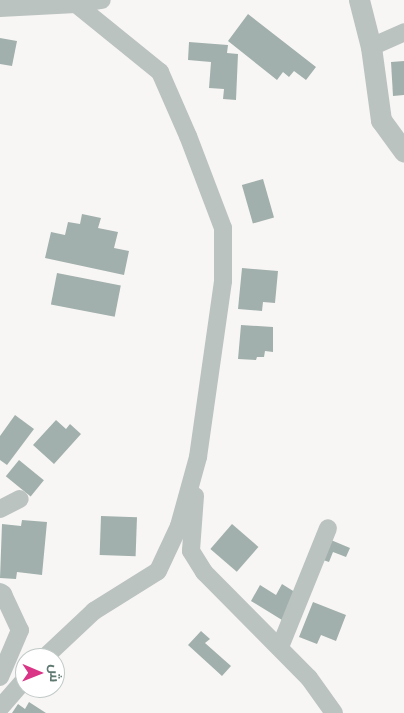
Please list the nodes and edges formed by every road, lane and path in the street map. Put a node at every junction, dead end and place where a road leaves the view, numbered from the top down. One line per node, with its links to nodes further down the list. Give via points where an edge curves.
1 (102, 0): 4 (street)
2 (360, 0): 7 (street)
3 (22, 3): 4 (street); 5 (street)
4 (76, 4): 9 (street, via 160,72 223,228 224,281)
5 (0, 8)
6 (404, 32): 7 (street)
7 (371, 47): 8 (street, via 381,120)
8 (404, 152)
9 (198, 457): 14 (street, via 191,551 204,572); 15 (street, via 179,526 158,571 94,611)
10 (20, 499): 11 (street)
11 (0, 509)
12 (328, 528): 14 (street)
13 (0, 592): 16 (street, via 20,630)
14 (280, 647): 19 (street, via 309,678)
15 (55, 648)
16 (0, 677)
17 (15, 691): 18 (street)
18 (0, 708)
19 (334, 713)

